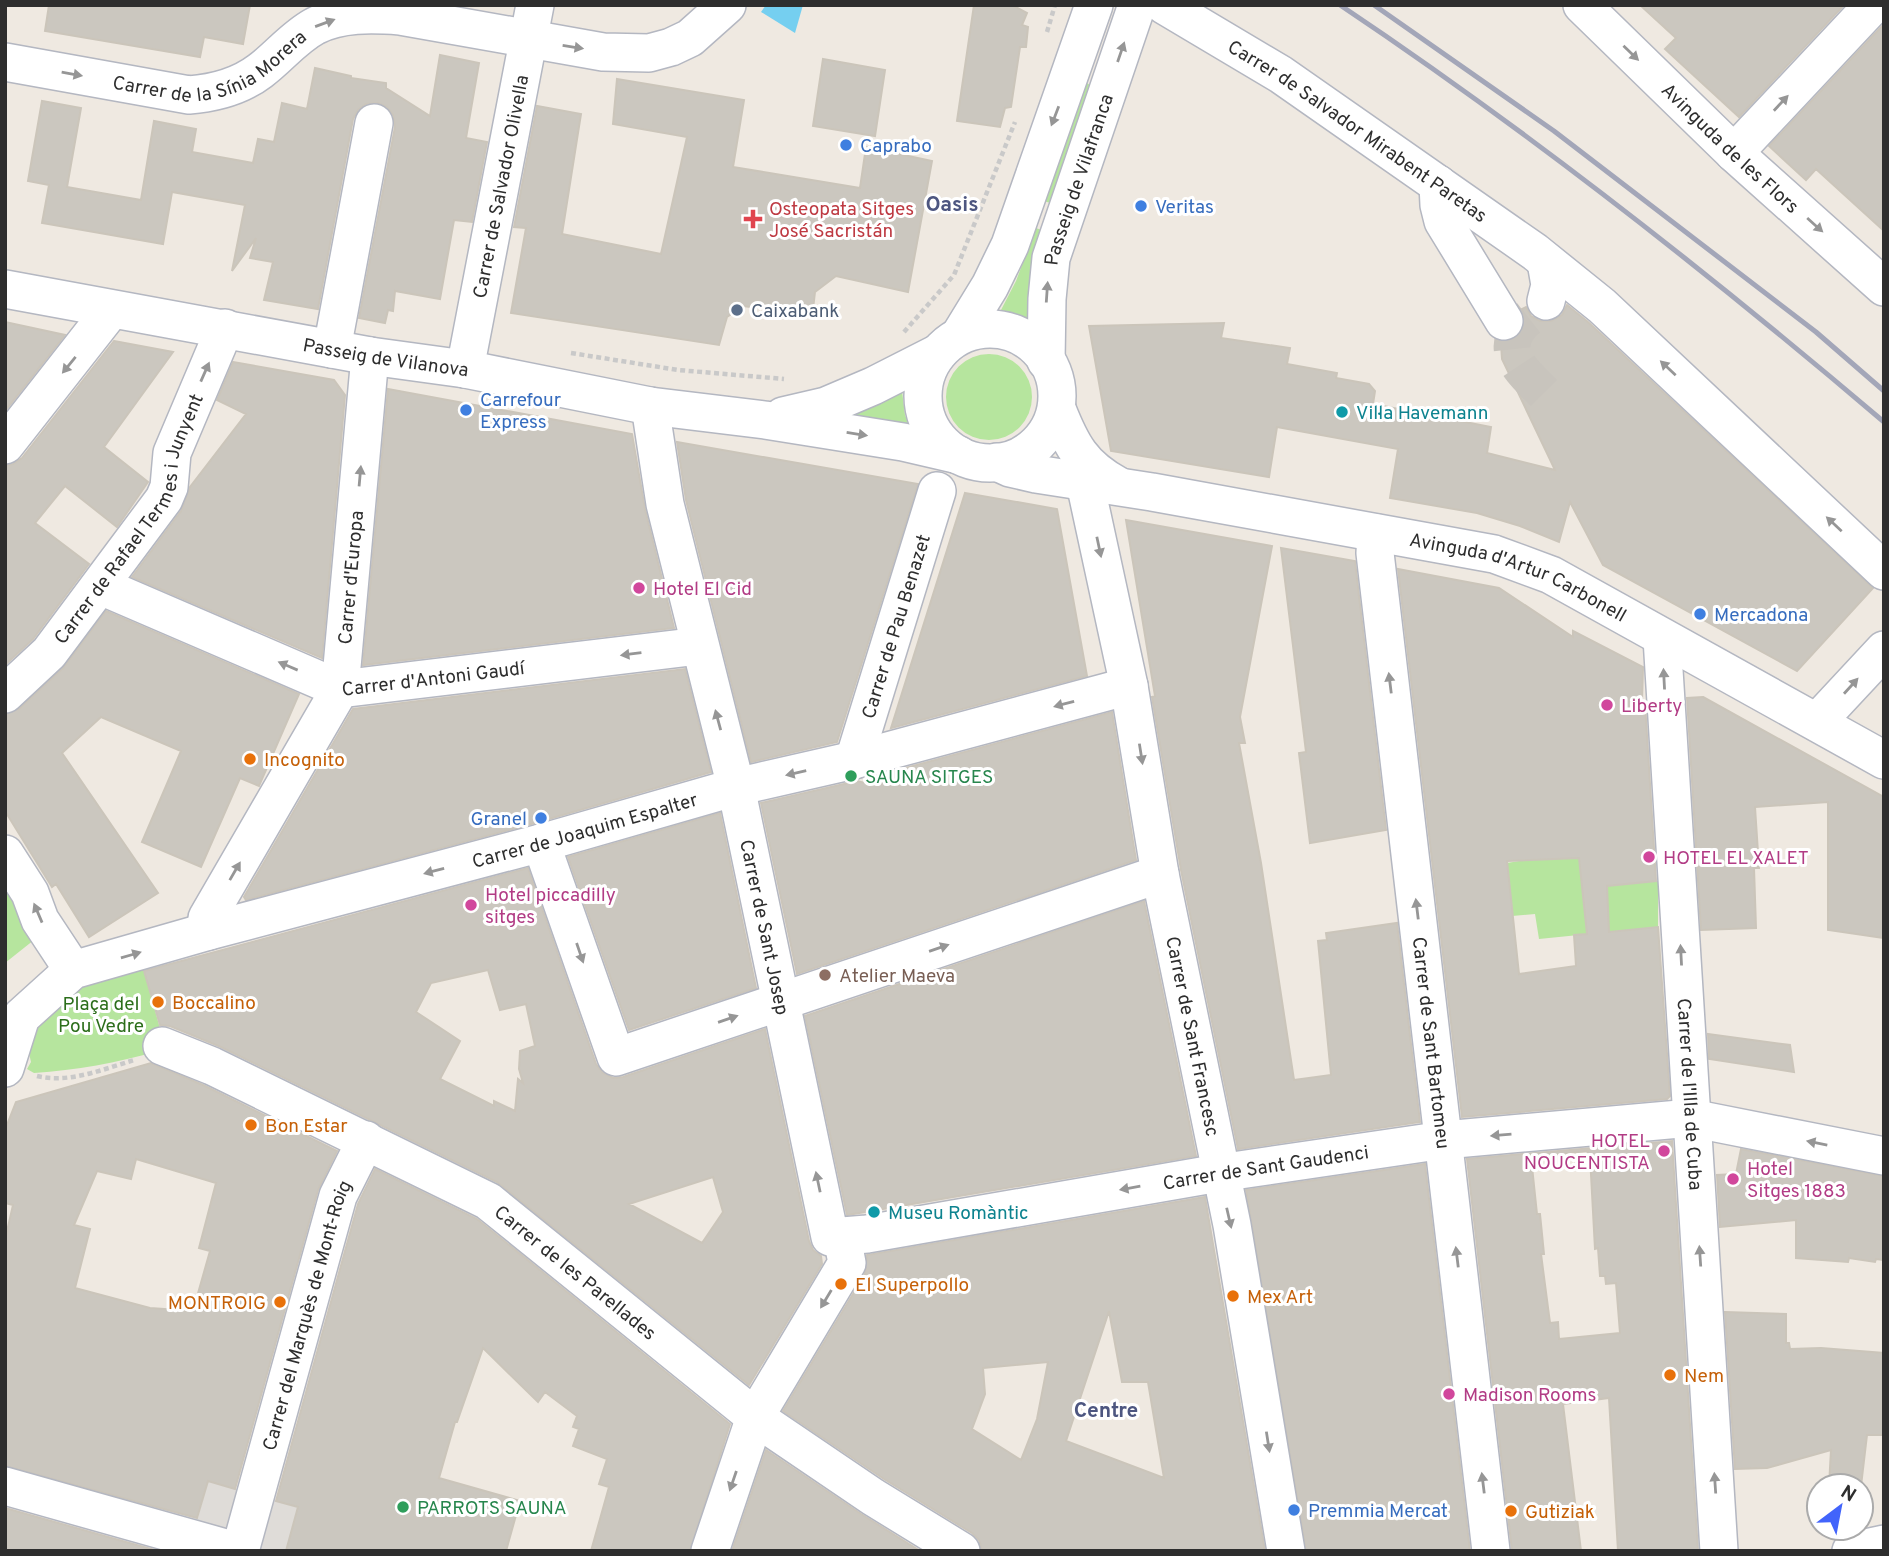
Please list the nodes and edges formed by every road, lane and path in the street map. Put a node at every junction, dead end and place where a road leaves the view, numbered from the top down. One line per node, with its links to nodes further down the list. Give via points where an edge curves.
1 (727, 5): 7 (street, Carrer de la Sínia Morera, one-way to 1, via 603,52 649,53 691,38)
2 (1094, 5): 21 (street, one-way to 21, via 1010,245 990,286)
3 (1137, 5): 25 (street, Passeig de Vilafranca, one-way to 3, via 1046,299 1052,258)
4 (1164, 5): 12 (street, Carrer de Salvador Mirabent Paretas, via 1280,74)
5 (1582, 5): 11 (street, Avinguda de les Flors, one-way to 11)
6 (1873, 5): 11 (street, one-way to 6)
7 (532, 23): 8 (street, Carrer de la Sínia Morera, one-way to 7, via 189,95 235,86 260,71 290,42 342,17 369,14); 26 (street, Carrer de Salvador Olivella)
8 (5, 62)
9 (1016, 119): 20 (path, via 954,275)
10 (374, 123): 22 (street)
11 (1734, 153): 14 (street, Avinguda de les Flors, one-way to 14)
12 (1438, 184): 13 (street, Carrer de Salvador Mirabent Paretas); 18 (street, via 1443,221)
13 (1546, 262): 16 (street, via 1550,285); 38 (street, Carrer de Salvador Mirabent Paretas, one-way to 13, via 1602,306)
14 (1884, 287)
15 (5, 289): 17 (street, Passeig de Vilanova)
16 (1546, 301)
17 (111, 310): 19 (street, Passeig de Vilanova); 31 (street, one-way to 31)
18 (1504, 321)
19 (225, 328): 22 (street, Passeig de Vilanova); 39 (street, Carrer de Rafael Termes i Junyent, one-way to 19, via 164,499 172,453)
20 (901, 335)
21 (949, 344): 25 (street, via 984,329 1003,330 1021,337); 30 (street, Passeig de Vilanova, via 826,406); 32 (street, via 926,373 923,404 934,433)
22 (332, 349): 24 (street, Passeig de Vilanova)
23 (559, 352): 27 (path, via 678,370)
24 (370, 356): 26 (street, Passeig de Vilanova); 44 (street, Carrer d'Europa, one-way to 24)
25 (1046, 361): 29 (street, via 1057,389)
26 (465, 369): 28 (street, Passeig de Vilanova)
27 (789, 378)
28 (650, 406): 30 (street, Passeig de Vilanova); 41 (street, Carrer de Sant Josep, via 664,504)
29 (1057, 409): 33 (street, via 1041,442 1030,452); 35 (street, Avinguda d'Artur Carbonell, via 1084,462)
30 (765, 420): 32 (street, Passeig de Vilanova, one-way to 32)
31 (5, 445)
32 (959, 455): 33 (street, via 978,463)
33 (997, 462): 34 (street, Avinguda d'Artur Carbonell, via 1020,471)
34 (1082, 481): 35 (street, Avinguda d'Artur Carbonell); 43 (street, one-way to 43)
35 (1120, 486): 37 (street, Avinguda d'Artur Carbonell)
36 (937, 491): 47 (street, Carrer de Pau Benazet)
37 (1376, 533): 40 (street, Avinguda d'Artur Carbonell, via 1520,562); 61 (street, Carrer de Sant Bartomeu, one-way to 37)
38 (1884, 571)
39 (102, 584): 44 (street, Carrer d'Antoni Gaudí, one-way to 39); 45 (street, Carrer de Rafael Termes i Junyent, via 49,653)
40 (1662, 638): 46 (street, Avinguda d'Artur Carbonell); 59 (street, Carrer de l'Illa de Cuba, one-way to 40)
41 (699, 646): 44 (street, Carrer d'Antoni Gaudí, one-way to 44); 49 (street, Carrer de Sant Josep, one-way to 41)
42 (1884, 650): 46 (street, one-way to 42)
43 (1129, 686): 47 (street, Carrer de Joaquim Espalter, one-way to 47); 52 (street, Carrer de Sant Francesc, one-way to 52)
44 (340, 689): 53 (street, Carrer d'Europa, one-way to 44, via 207,918)
45 (5, 694)
46 (1817, 722): 48 (street, Avinguda d'Artur Carbonell)
47 (854, 760): 49 (street, Carrer de Joaquim Espalter, one-way to 49)
48 (1884, 760)
49 (736, 787): 50 (street, Carrer de Joaquim Espalter); 55 (street, Carrer de Sant Josep)
50 (541, 843): 53 (street, Carrer de Joaquim Espalter, one-way to 53); 55 (street, one-way to 55, via 616,1057)
51 (5, 854): 54 (street, one-way to 51, via 30,893)
52 (1160, 874): 55 (street, one-way to 52); 63 (street, Carrer de Sant Francesc)
53 (209, 931): 54 (street, Carrer de Joaquim Espalter, one-way to 53)
54 (61, 981): 56 (street)
55 (781, 1001): 64 (street, Carrer de Sant Josep, one-way to 55, via 830,1237)
56 (13, 1013): 58 (street)
57 (164, 1047): 58 (path, via 72,1077 37,1076); 60 (street, Carrer de les Parellades)
58 (8, 1063)
59 (1691, 1118): 61 (street, Carrer de Sant Gaudenci, one-way to 61); 62 (street, Carrer de Sant Gaudenci, one-way to 59); 73 (street, Carrer de l'Illa de Cuba, one-way to 59)
60 (366, 1140): 65 (street, Carrer de les Parellades, via 488,1201); 68 (street, Carrer del Marquès de Mont-Roig, via 338,1196)
61 (1444, 1140): 63 (street, Carrer de Sant Gaudenci); 72 (street, Carrer de Sant Bartomeu, one-way to 61)
62 (1884, 1156)
63 (1219, 1173): 64 (street, Carrer de Sant Gaudenci, one-way to 64); 71 (street, Carrer de Sant Francesc, one-way to 71, via 1232,1225)
64 (842, 1237): 65 (street, one-way to 65, via 847,1263)
65 (755, 1417): 69 (street, one-way to 69); 70 (street, Carrer de les Parellades)
66 (5, 1486): 68 (street)
67 (1884, 1544): 74 (street)
68 (238, 1551)
69 (710, 1551)
70 (961, 1551)
71 (1286, 1551)
72 (1491, 1551)
73 (1719, 1551)
74 (1852, 1551)

